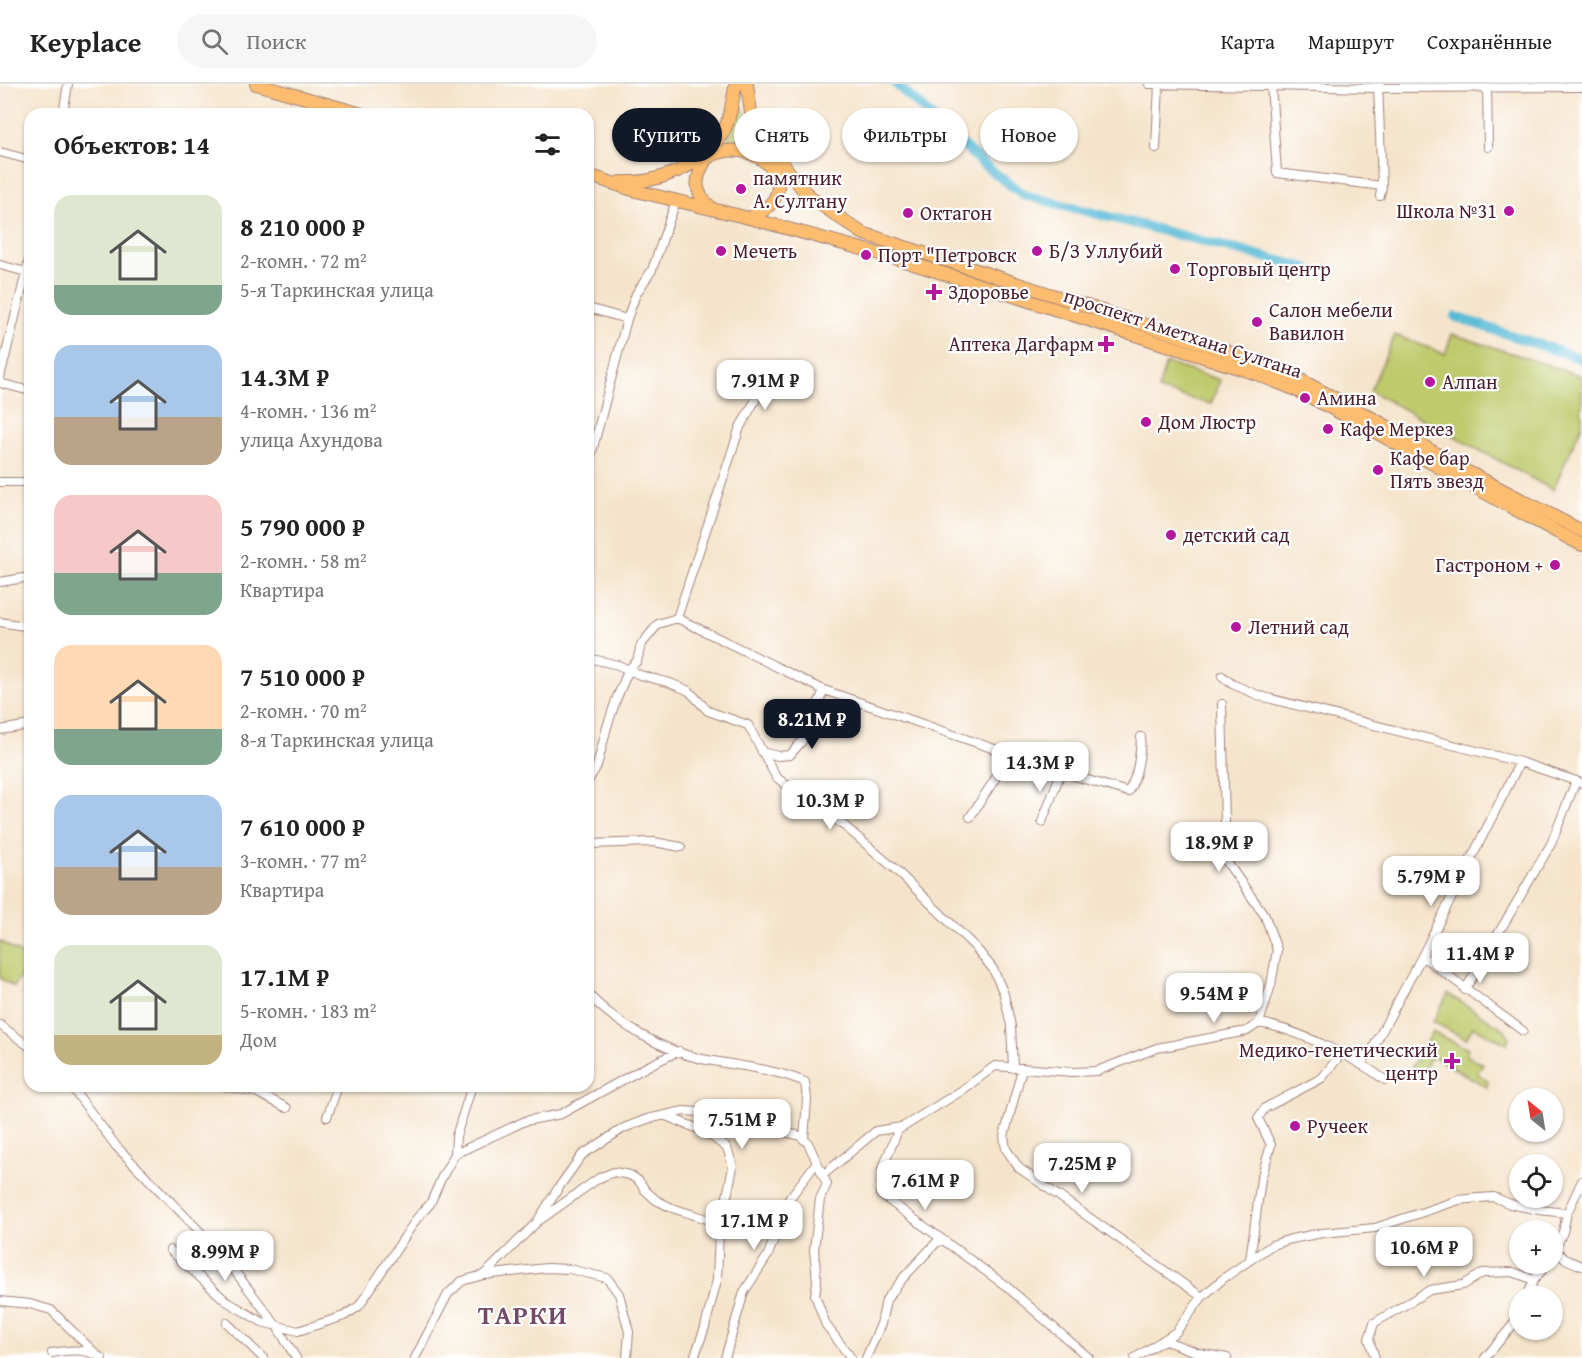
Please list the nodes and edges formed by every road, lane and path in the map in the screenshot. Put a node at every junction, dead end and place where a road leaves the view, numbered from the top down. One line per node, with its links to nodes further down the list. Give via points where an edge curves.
1 (68, 84): 11 (street)
2 (254, 84): 12 (main road); 13 (main road)
3 (736, 84): 15 (main road)
4 (1149, 84): 5 (street)
5 (1159, 84): 6 (street); 17 (street)
6 (1271, 85): 7 (street); 7 (street, via 1277,173 1381,191)
7 (1378, 86): 8 (street)
8 (1487, 86): 10 (street); 16 (street)
9 (747, 87): 14 (main road)
10 (1582, 87)
11 (64, 108)
12 (336, 108)
13 (340, 108)
14 (750, 108)
15 (722, 133)
16 (1488, 147)
17 (1156, 148)
18 (0, 152): 19 (street)
19 (24, 158)
20 (693, 162): 25 (main road)
21 (703, 162): 27 (main road, via 699,172 699,195)
22 (773, 162): 28 (main road, via 777,191 769,207)
23 (774, 162): 41 (main road, via 817,202 862,233 1280,370)
24 (594, 176): 25 (main road)
25 (634, 187): 26 (main road)
26 (676, 201): 27 (main road); 33 (street, via 651,270)
27 (715, 211): 28 (main road)
28 (749, 218): 42 (main road, проспект Аметхана Султана, via 895,258 1257,374 1366,426)
29 (0, 266): 30 (street)
30 (24, 272)
31 (24, 288): 34 (street)
32 (594, 310): 33 (street)
33 (627, 319): 38 (street)
34 (0, 377)
35 (759, 382): 47 (street, via 755,401 740,427)
36 (0, 383): 37 (street)
37 (24, 389)
38 (594, 444)
39 (0, 482): 40 (street)
40 (24, 482)
41 (1582, 531)
42 (1582, 545)
43 (0, 576): 44 (street)
44 (18, 578): 45 (street); 46 (street)
45 (24, 578)
46 (0, 582)
47 (678, 618): 51 (street, via 658,624); 53 (street)
48 (0, 622): 49 (street)
49 (24, 626)
50 (594, 660): 51 (street)
51 (629, 669): 58 (street, via 689,691 708,711 748,725); 61 (street)
52 (1222, 676): 60 (street, via 1260,696)
53 (824, 690): 58 (street, via 802,741 790,755); 59 (street)
54 (1222, 704): 71 (street, via 1226,861 1264,916 1277,950)
55 (24, 726): 56 (street)
56 (0, 730)
57 (1141, 737): 62 (street, via 1140,756 1128,792)
58 (762, 752): 78 (street, via 776,777 841,823 895,869 993,969 1004,994)
59 (1004, 753): 62 (street); 64 (street, via 995,778)
60 (1520, 762): 63 (street); 68 (street)
61 (594, 771)
62 (1061, 772): 65 (street)
63 (1579, 782): 69 (street, via 1551,844)
64 (970, 817)
65 (1042, 822)
66 (594, 844): 67 (street, via 654,842)
67 (681, 847)
68 (1422, 956): 69 (street); 77 (street, via 1372,1050)
69 (1466, 990): 73 (street)
70 (594, 1000): 75 (street, via 630,1027)
71 (1259, 1023): 76 (street, via 1278,1026); 78 (street, via 1247,1030 1157,1048 1097,1071)
72 (0, 1025): 74 (street)
73 (1523, 1031)
74 (24, 1043)
75 (679, 1051): 88 (street, via 787,1074 805,1082); 89 (street, via 561,1114 525,1121)
76 (1341, 1054): 77 (street); 100 (street, via 1322,1078 1265,1108 1258,1118 1271,1145 1261,1179)
77 (1360, 1065): 79 (street)
78 (1017, 1068): 87 (street, via 995,1066); 106 (street, via 1004,1136 1006,1149 1019,1168)
79 (1385, 1080)
80 (76, 1092): 109 (street, via 116,1146 220,1252)
81 (256, 1092): 84 (street)
82 (336, 1092): 86 (street)
83 (470, 1092): 89 (street, via 456,1136)
84 (287, 1108)
85 (666, 1116): 88 (street, via 684,1111 714,1113); 94 (street, via 706,1132 727,1148 734,1167 724,1211); 95 (street, via 624,1128 582,1155)
86 (327, 1117)
87 (902, 1127): 91 (street, via 876,1131); 97 (street, via 882,1170 880,1194)
88 (804, 1139): 90 (street)
89 (455, 1154): 109 (street, via 430,1204 359,1306 344,1316 298,1331)
90 (817, 1161): 91 (street); 121 (street, via 789,1198 768,1255 744,1292)
91 (823, 1175): 122 (street, via 827,1184 820,1199 814,1250 815,1295 826,1325)
92 (1582, 1181): 93 (street)
93 (1567, 1213): 96 (street); 100 (street, via 1510,1204 1494,1197 1458,1200 1375,1228 1291,1239 1272,1245)
94 (713, 1221): 95 (street, via 664,1204 630,1174 614,1172 599,1178); 120 (street, via 719,1230 717,1280)
95 (537, 1222): 103 (street)
96 (1563, 1232)
97 (943, 1240): 123 (street, via 936,1243 886,1300 881,1324); 124 (street, via 1006,1286)
98 (170, 1250): 109 (street, via 226,1301 262,1322)
99 (1563, 1258): 101 (street)
100 (1250, 1260): 106 (street)
101 (1582, 1266)
102 (1539, 1274): 104 (street)
103 (483, 1275): 118 (street, via 462,1281 448,1294); 119 (street, via 547,1268 607,1278 620,1294 630,1332)
104 (1534, 1280): 105 (street); 127 (street, via 1513,1272 1483,1273 1463,1285 1430,1290 1374,1323 1369,1339)
105 (1531, 1286)
106 (1202, 1297): 112 (street, via 1176,1332)
107 (0, 1301): 114 (street, via 51,1310)
108 (226, 1323): 115 (street)
109 (276, 1325): 111 (street)
110 (1509, 1330): 128 (street)
111 (286, 1340): 116 (street); 117 (street)
112 (1163, 1340): 125 (street); 126 (street, via 1198,1353)
113 (52, 1353): 114 (street, via 74,1349)
114 (99, 1356)
115 (263, 1358)
116 (290, 1358)
117 (296, 1358)
118 (414, 1358)
119 (627, 1358)
120 (694, 1358)
121 (725, 1358)
122 (851, 1358)
123 (866, 1358)
124 (1089, 1358)
125 (1136, 1358)
126 (1227, 1358)
127 (1375, 1358)
128 (1485, 1358)

